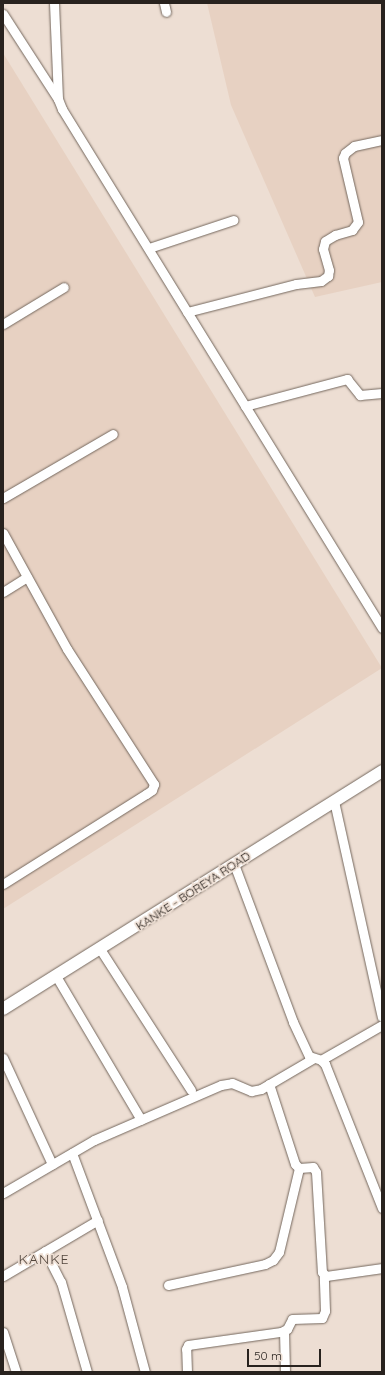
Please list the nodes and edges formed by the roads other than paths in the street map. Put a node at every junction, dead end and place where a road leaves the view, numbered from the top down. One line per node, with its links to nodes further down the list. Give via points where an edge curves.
1 (54, 3): 5 (street)
2 (164, 3): 3 (street)
3 (166, 12)
4 (3, 14): 5 (street)
5 (58, 99): 8 (street)
6 (382, 140): 10 (street, via 354,146 343,158 358,222 352,230 335,235 325,242 323,249 329,270 328,276 321,281 296,284)
7 (233, 220): 8 (street)
8 (149, 248): 10 (street)
9 (64, 287): 11 (street)
10 (187, 312): 13 (street)
11 (3, 324)
12 (382, 393): 13 (street, via 360,395 347,379)
13 (244, 406): 19 (street)
14 (112, 434): 15 (street)
15 (3, 498)
16 (3, 533): 17 (street)
17 (27, 577): 18 (street); 23 (street, via 67,649 132,748 154,787)
18 (3, 592)
19 (382, 628)
20 (382, 770): 21 (street, KANKE - BOREYA ROAD)
21 (334, 801): 22 (street, KANKE - BOREYA ROAD); 26 (street)
22 (234, 864): 24 (street, KANKE - BOREYA ROAD); 31 (street, via 279,987 308,1054)
23 (3, 884)
24 (100, 949): 25 (street, KANKE - BOREYA ROAD); 33 (street)
25 (56, 976): 27 (street, KANKE - BOREYA ROAD); 34 (street)
26 (378, 979): 28 (street)
27 (3, 1009)
28 (382, 1017)
29 (382, 1025): 31 (street)
30 (3, 1058): 36 (street)
31 (317, 1059): 32 (street); 39 (street)
32 (269, 1084): 34 (street, via 252,1091 227,1083); 37 (street, via 294,1160)
33 (191, 1090)
34 (141, 1120): 35 (street)
35 (72, 1153): 36 (street); 40 (street)
36 (52, 1164): 38 (street)
37 (299, 1168): 43 (street, via 310,1166 316,1172); 45 (street, via 279,1252 273,1260)
38 (3, 1193)
39 (382, 1208)
40 (98, 1220): 41 (street); 50 (street, via 122,1287)
41 (45, 1251): 44 (street); 49 (street, via 60,1282)
42 (382, 1268): 43 (street)
43 (324, 1275): 46 (street, via 324,1316 319,1319 292,1319)
44 (3, 1276)
45 (168, 1285)
46 (284, 1331): 51 (street, via 188,1345); 52 (street)
47 (3, 1332): 48 (street)
48 (16, 1372)
49 (87, 1372)
50 (145, 1372)
51 (187, 1372)
52 (284, 1372)

